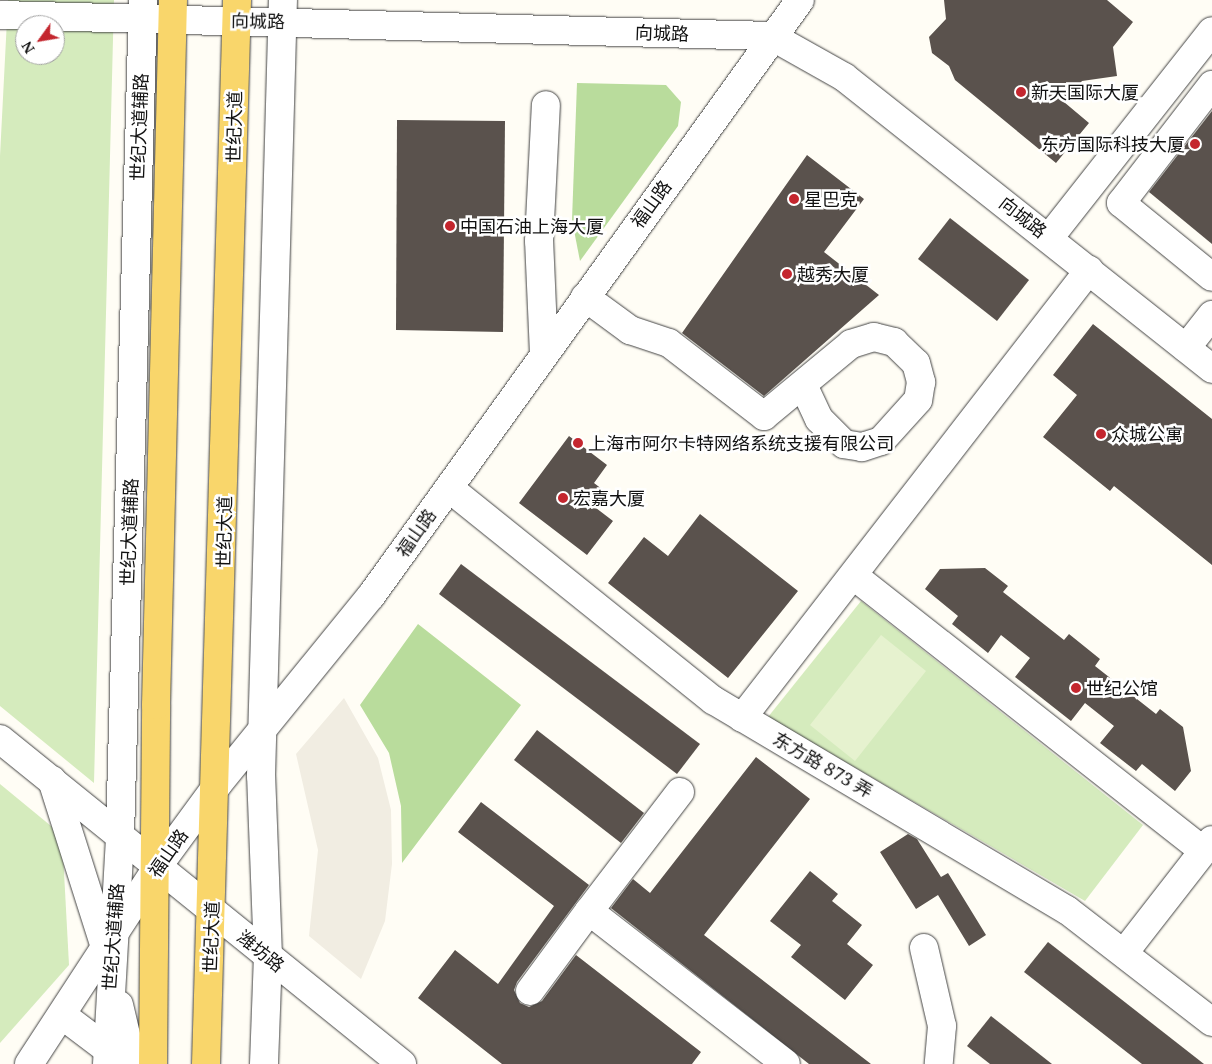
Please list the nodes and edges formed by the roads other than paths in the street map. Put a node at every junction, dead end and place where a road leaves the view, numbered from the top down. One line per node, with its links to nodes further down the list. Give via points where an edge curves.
1 (781, 0): 9 (street)
2 (800, 0): 9 (street, 福山路)
3 (142, 10): 4 (street, 向城路); 7 (street, 向城路); 29 (street, 世纪大道辅路)
4 (173, 10): 5 (street, 向城路); 31 (main road, via 156,696)
5 (237, 10): 6 (street, 向城路); 27 (main road, 世纪大道)
6 (283, 11): 9 (street, 向城路); 24 (street)
7 (0, 15)
8 (1212, 31): 12 (street)
9 (771, 36): 12 (street, 向城路, via 844,77); 15 (street, 福山路)
10 (1212, 85): 14 (street, via 1121,203)
11 (546, 105): 18 (street, via 539,242)
12 (1049, 238): 13 (street, 向城路)
13 (1089, 270): 17 (street, 向城路); 22 (street)
14 (1212, 277)
15 (585, 296): 18 (street, 福山路); 20 (street, via 630,330 669,343 764,416)
16 (1212, 315): 17 (street)
17 (1186, 348): 19 (street, 向城路)
18 (544, 354): 21 (street, 福山路)
19 (1212, 370)
20 (803, 384)
21 (449, 488): 23 (street, 东方路 873 弄, via 680,676); 24 (street, 福山路, via 371,596)
22 (854, 576): 23 (street); 30 (street)
23 (742, 718): 36 (street, 东方路 873 弄, via 1036,890)
24 (262, 730): 27 (street, 福山路); 37 (street)
25 (0, 739): 26 (street, 潍坊路)
26 (52, 780): 29 (street, 潍坊路); 35 (street)
27 (218, 784): 31 (street, 福山路); 32 (main road, 世纪大道)
28 (680, 792): 33 (street)
29 (120, 836): 31 (street, 潍坊路); 35 (street, 世纪大道辅路)
30 (1208, 846): 36 (street)
31 (158, 866): 32 (street, 潍坊路); 35 (street, 福山路); 44 (main road)
32 (212, 911): 37 (street, 潍坊路); 45 (main road, 世纪大道)
33 (589, 912): 38 (street); 48 (street)
34 (924, 948): 49 (street, via 942,1026)
35 (110, 951): 39 (street, 福山路); 41 (street, 世纪大道辅路); 43 (street)
36 (1124, 953): 40 (street, 东方路 873 弄)
37 (268, 956): 46 (street); 47 (street, 潍坊路)
38 (530, 991)
39 (62, 1015): 41 (street); 42 (street, 福山路)
40 (1212, 1022)
41 (107, 1056)
42 (30, 1064)
43 (133, 1064)
44 (153, 1064)
45 (206, 1064)
46 (264, 1064)
47 (402, 1064)
48 (786, 1064)
49 (939, 1064)

